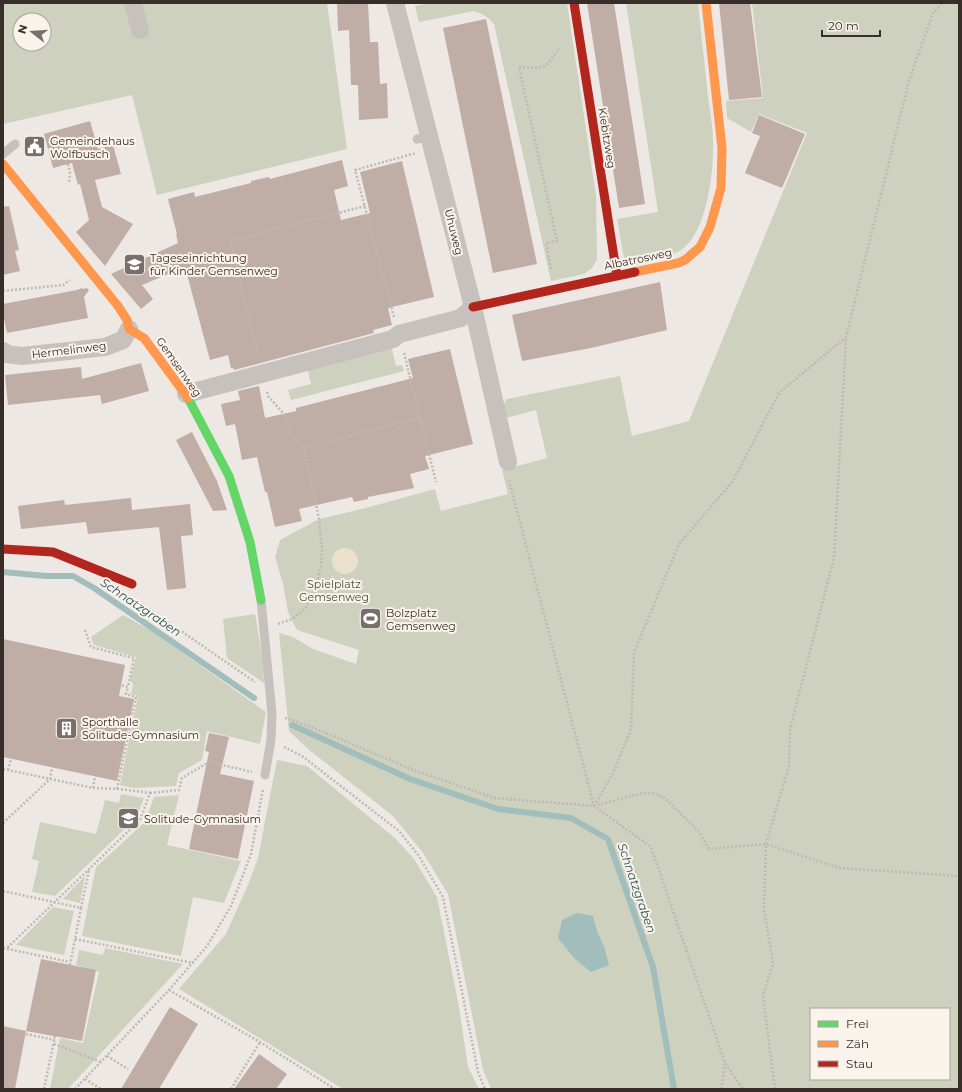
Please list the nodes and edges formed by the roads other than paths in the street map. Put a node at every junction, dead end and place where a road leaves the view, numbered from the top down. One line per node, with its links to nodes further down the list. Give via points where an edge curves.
1 (133, 3): 5 (street)
2 (395, 3): 10 (street, Uhuweg, via 426,142)
3 (574, 3): 9 (street, Kiebitzweg)
4 (706, 3): 9 (street, Albatrosweg, via 722,148 721,188 710,227 700,247 685,260)
5 (140, 30)
6 (15, 144): 7 (lane)
7 (3, 154)
8 (3, 164): 11 (street, via 118,306 127,320)
9 (617, 276): 10 (street, Albatrosweg)
10 (473, 307): 13 (street, via 462,318 399,334 393,339); 14 (street, Uhuweg)
11 (129, 329): 12 (street, Hermelinweg, via 123,340 105,346 22,356); 13 (street, Gemsenweg, via 144,338)
12 (3, 351)
13 (186, 394): 17 (street, Gemsenweg, via 229,476 250,542)
14 (508, 462)
15 (3, 549): 16 (street, via 53,552)
16 (132, 584)
17 (261, 600): 18 (lane, via 272,714)
18 (265, 775)

